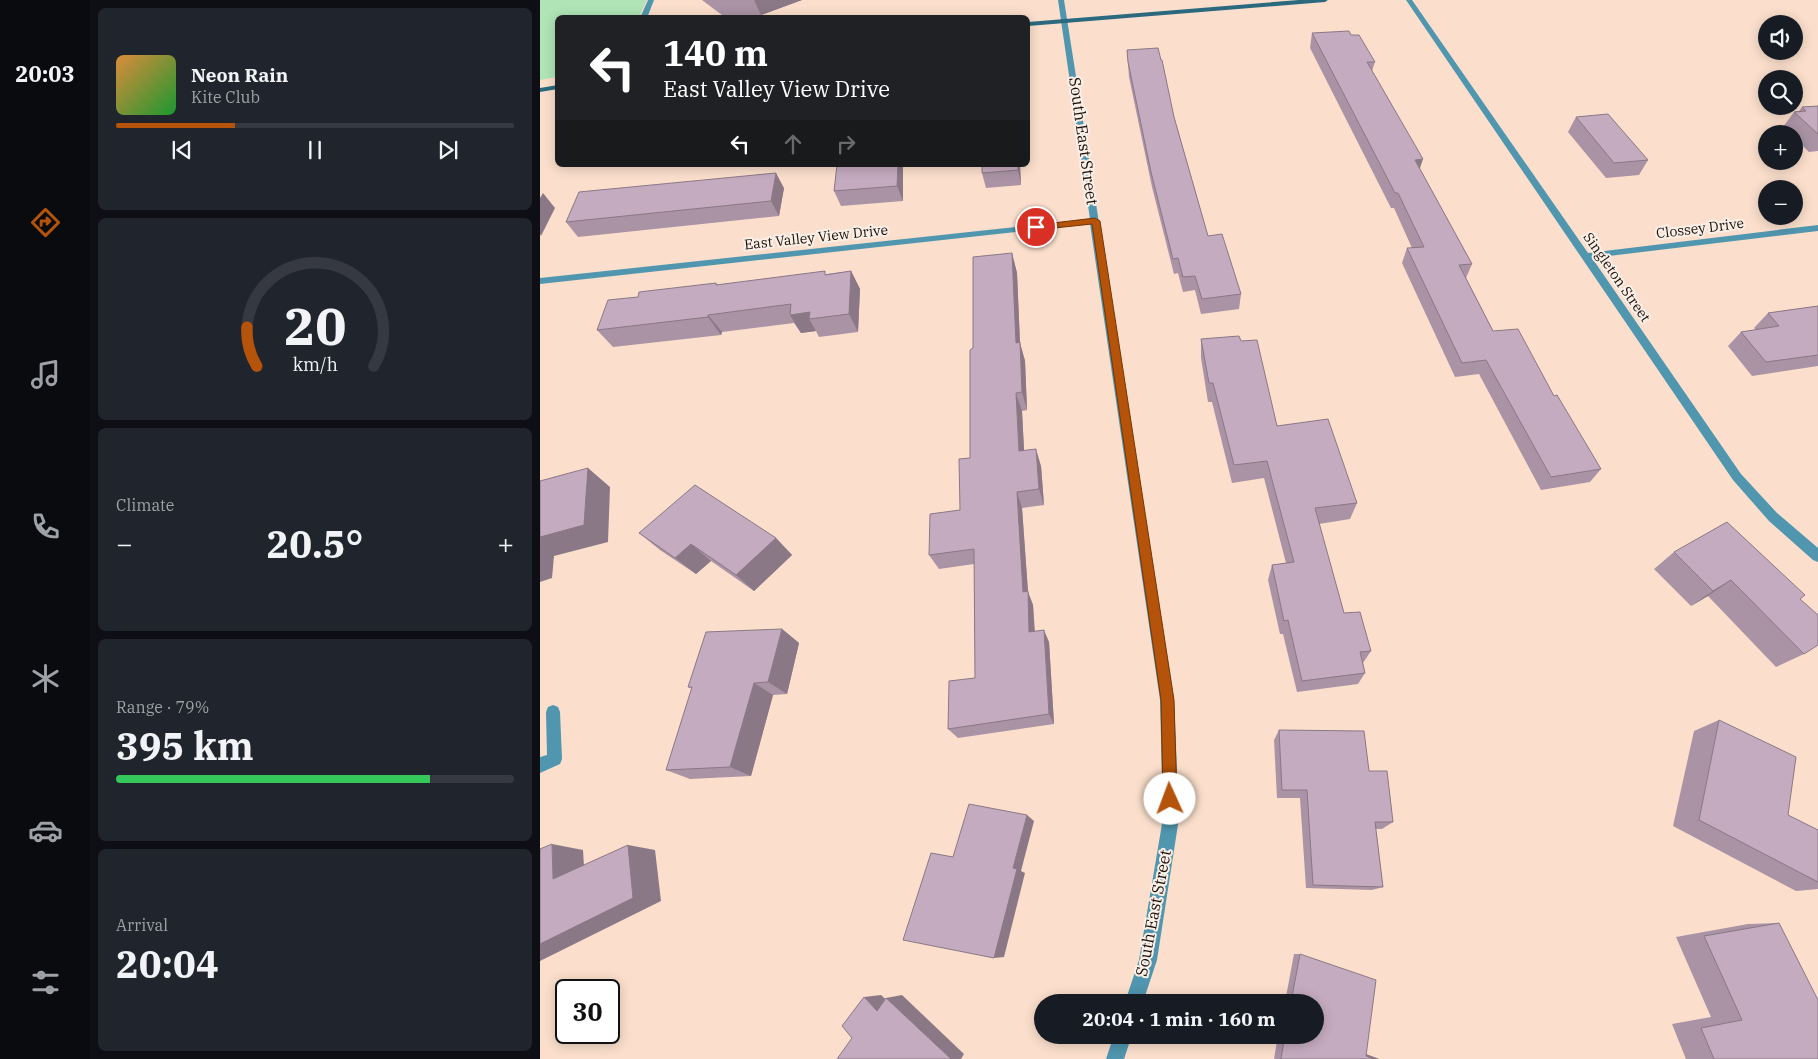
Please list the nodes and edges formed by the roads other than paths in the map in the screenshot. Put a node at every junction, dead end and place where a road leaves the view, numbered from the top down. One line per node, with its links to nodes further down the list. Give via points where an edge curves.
1 (651, 0): 5 (street)
2 (1061, 0): 6 (street, South East Street)
3 (1325, 0): 6 (main road)
4 (1409, 0): 12 (street, Singleton Street)
5 (644, 15)
6 (1066, 21): 7 (main road); 10 (street, South East Street)
7 (1030, 24)
8 (555, 88): 9 (main road)
9 (540, 90)
10 (1095, 221): 13 (street, East Valley View Drive); 17 (street, South East Street, via 1167,700 1171,818 1148,960)
11 (1818, 228): 12 (street, Clossey Drive)
12 (1585, 256): 14 (street, Singleton Street, via 1737,477 1773,517)
13 (540, 281)
14 (1818, 556)
15 (553, 712): 16 (street, via 555,759)
16 (540, 764)
17 (1137, 994)
18 (1120, 1044): 19 (street)
19 (1115, 1059)

